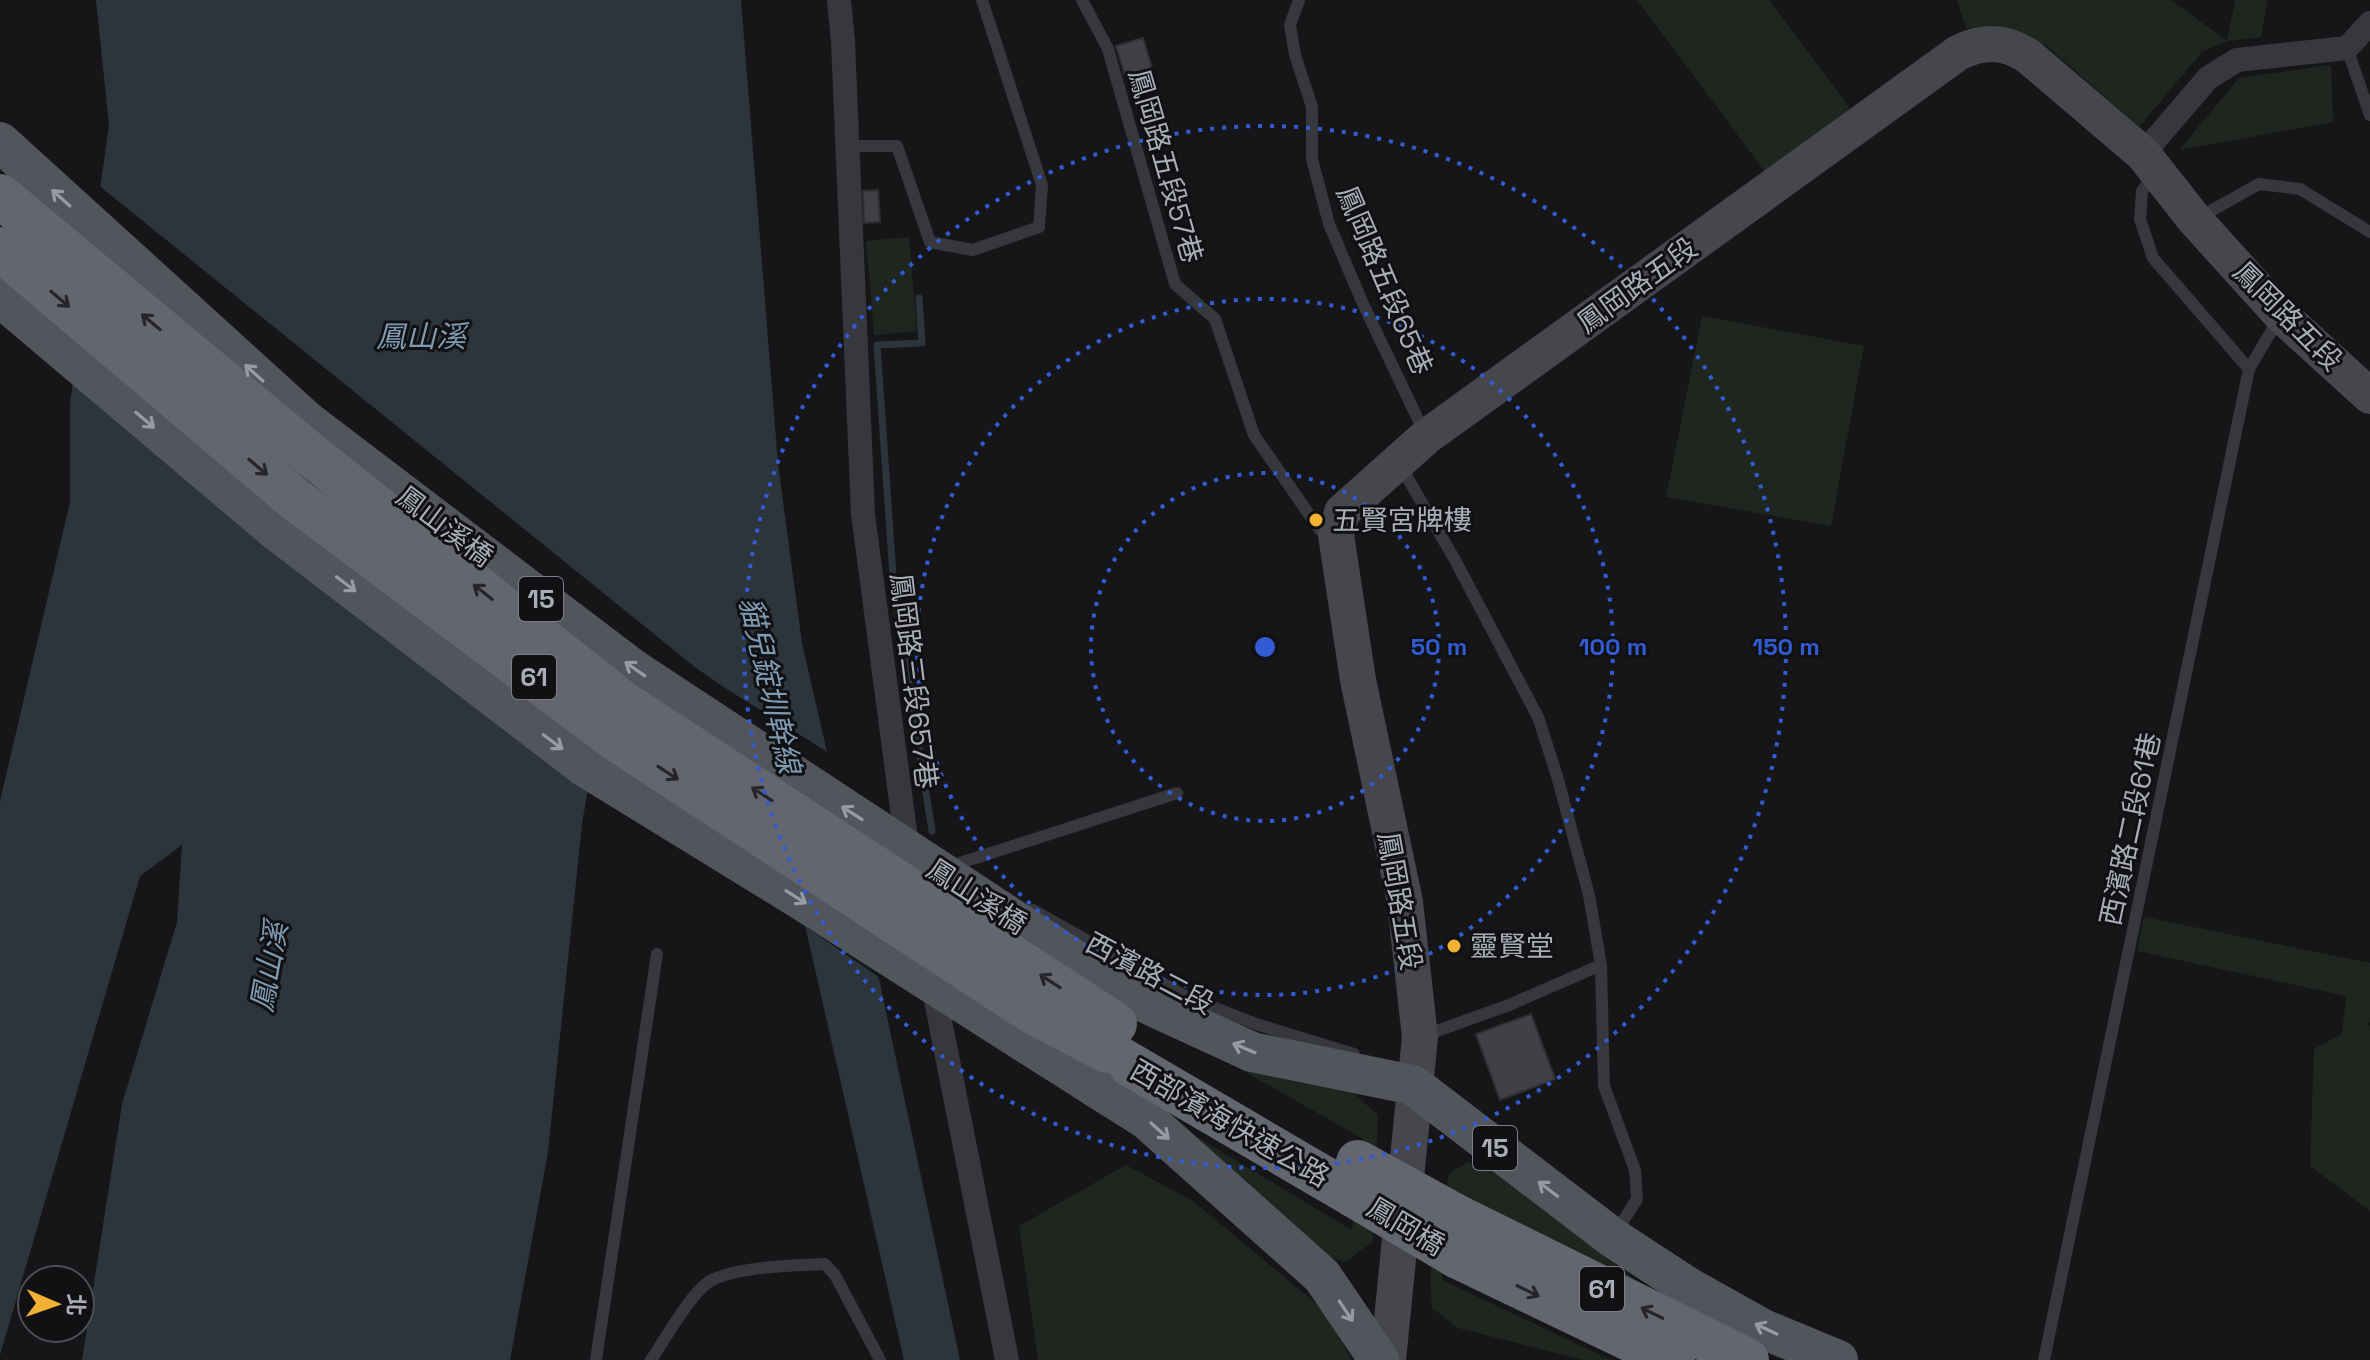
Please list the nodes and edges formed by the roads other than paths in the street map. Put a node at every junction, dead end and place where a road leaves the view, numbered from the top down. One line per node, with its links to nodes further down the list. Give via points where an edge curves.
1 (839, 0): 9 (street, 鳳岡路三段657巷)
2 (982, 0): 9 (lane, via 1042,185 1039,227 973,250 930,242 897,146)
3 (1082, 0): 21 (lane, 鳳岡路五段57巷, via 1108,49 1175,284 1215,319 1254,435 1320,530)
4 (1299, 0): 19 (lane, 鳳岡路五段65巷, via 1290,25 1312,107 1312,159 1329,224)
5 (2370, 23): 6 (street)
6 (2347, 48): 7 (lane); 10 (street, via 2237,60 2208,78)
7 (2370, 115)
8 (0, 142): 28 (main road, 鳳山溪橋 / 15, one-way to 8, bridge, via 308,422)
9 (847, 146): 36 (street, 鳳岡路三段657巷, via 863,514 908,830)
10 (2150, 163): 12 (street, 鳳岡路五段); 17 (lane, via 2140,219 2153,258); 19 (street, 鳳岡路五段, via 2018,49 1995,43 1969,47)
11 (0, 196): 28 (highway, 鳳山溪橋 / 61, one-way to 11, bridge, via 623,703 311,455)
12 (2195, 220): 13 (lane, via 2259,184 2300,189); 16 (street, 鳳岡路五段)
13 (2370, 232)
14 (0, 249): 28 (highway, 61, one-way to 28, bridge, via 295,499 617,740 1031,1011)
15 (0, 297): 28 (main road, 15, one-way to 28, bridge, via 273,528 585,767 798,898)
16 (2281, 315): 17 (lane, 西濱路二段61巷); 18 (street, 鳳岡路五段)
17 (2249, 369): 42 (lane, 西濱路二段61巷)
18 (2370, 396)
19 (1426, 437): 20 (street, 鳳岡路五段)
20 (1397, 460): 21 (street, 鳳岡路五段, via 1342,512); 26 (lane, via 1538,717 1589,895)
21 (1336, 535): 27 (street, 鳳岡路五段, via 1358,680 1405,902)
22 (1177, 793): 23 (lane, via 954,859)
23 (972, 871)
24 (1022, 903): 29 (lane, 西濱路二段, via 1185,996 1359,1056)
25 (657, 954): 33 (lane)
26 (1601, 965): 27 (lane); 32 (lane, via 1604,1086 1635,1170 1637,1199)
27 (1420, 1037): 29 (street, 鳳岡路五段)
28 (1111, 1039): 29 (main road, 西濱路二段 / 15, one-way to 28, via 1252,1052); 30 (highway, 西部濱海快速公路 / 61); 37 (main road, 15, one-way to 37, via 1146,1119 1322,1276)
29 (1413, 1085): 32 (main road, 西濱路二段 / 15, one-way to 29); 38 (street, 鳳岡路五段)
30 (1356, 1178): 31 (highway, 鳳岡橋 / 61, bridge)
31 (1458, 1237): 39 (highway, 61, one-way to 39); 40 (highway, 61, one-way to 31)
32 (1613, 1238): 41 (main road, 西濱路二段 / 15, one-way to 32, via 1763,1329)
33 (596, 1360)
34 (651, 1360): 35 (lane, via 710,1280 750,1270 825,1264)
35 (880, 1360)
36 (1007, 1360)
37 (1379, 1360)
38 (1388, 1360)
39 (1673, 1360)
40 (1747, 1360)
41 (1838, 1360)
42 (2044, 1360)

